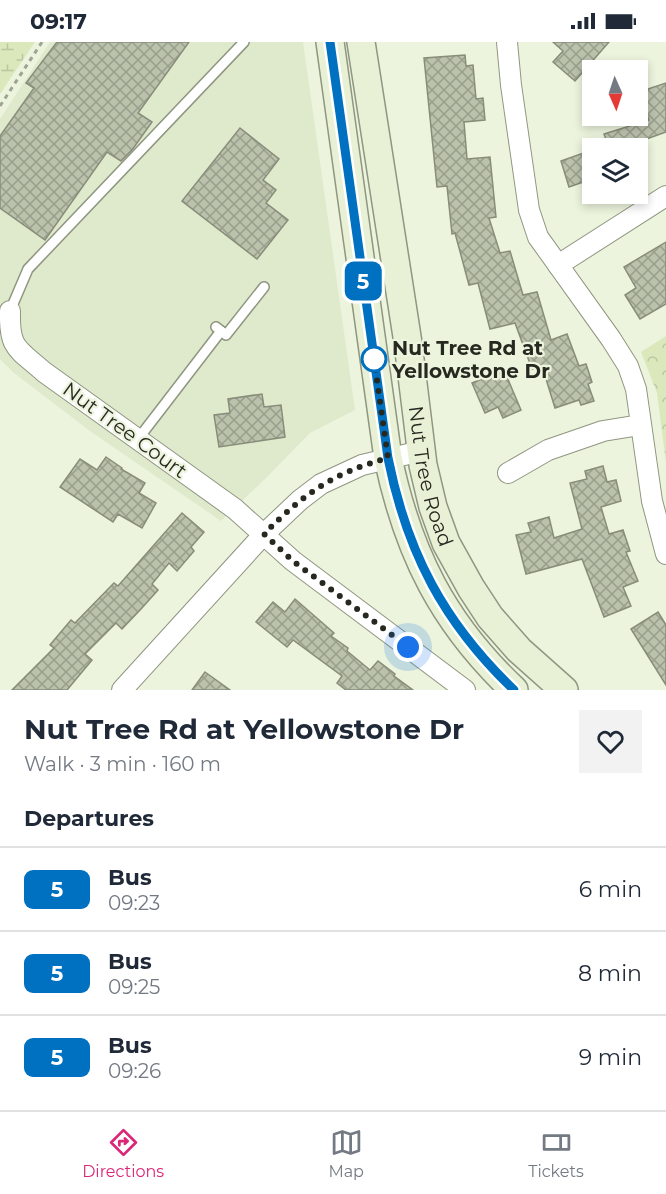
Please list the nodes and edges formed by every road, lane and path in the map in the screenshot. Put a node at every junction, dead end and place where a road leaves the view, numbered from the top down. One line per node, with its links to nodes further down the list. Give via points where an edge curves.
1 (42, 42): 6 (path)
2 (244, 42): 10 (lane, via 28,269)
3 (330, 42): 14 (main road, Nut Tree Road)
4 (361, 42): 13 (main road, Nut Tree Road)
5 (507, 42): 8 (street, via 529,210 538,237)
6 (0, 106)
7 (666, 196): 8 (street)
8 (558, 265): 11 (street, via 628,366 636,389)
9 (264, 287): 12 (lane, via 226,335 218,329)
10 (10, 311): 12 (street, Nut Tree Court, via 9,331 14,346)
11 (640, 425): 15 (street, via 603,431 548,450); 17 (street, via 652,501)
12 (138, 439): 16 (street, Nut Tree Court)
13 (421, 451): 14 (street); 21 (main road, Nut Tree Road, via 446,543 471,588 519,650)
14 (388, 458): 16 (street, via 321,484); 20 (main road, Nut Tree Road, via 405,525 434,589 465,637)
15 (508, 473)
16 (264, 534): 18 (street); 19 (street, via 293,561)
17 (666, 554)
18 (122, 690)
19 (465, 690)
20 (514, 690)
21 (564, 690)

